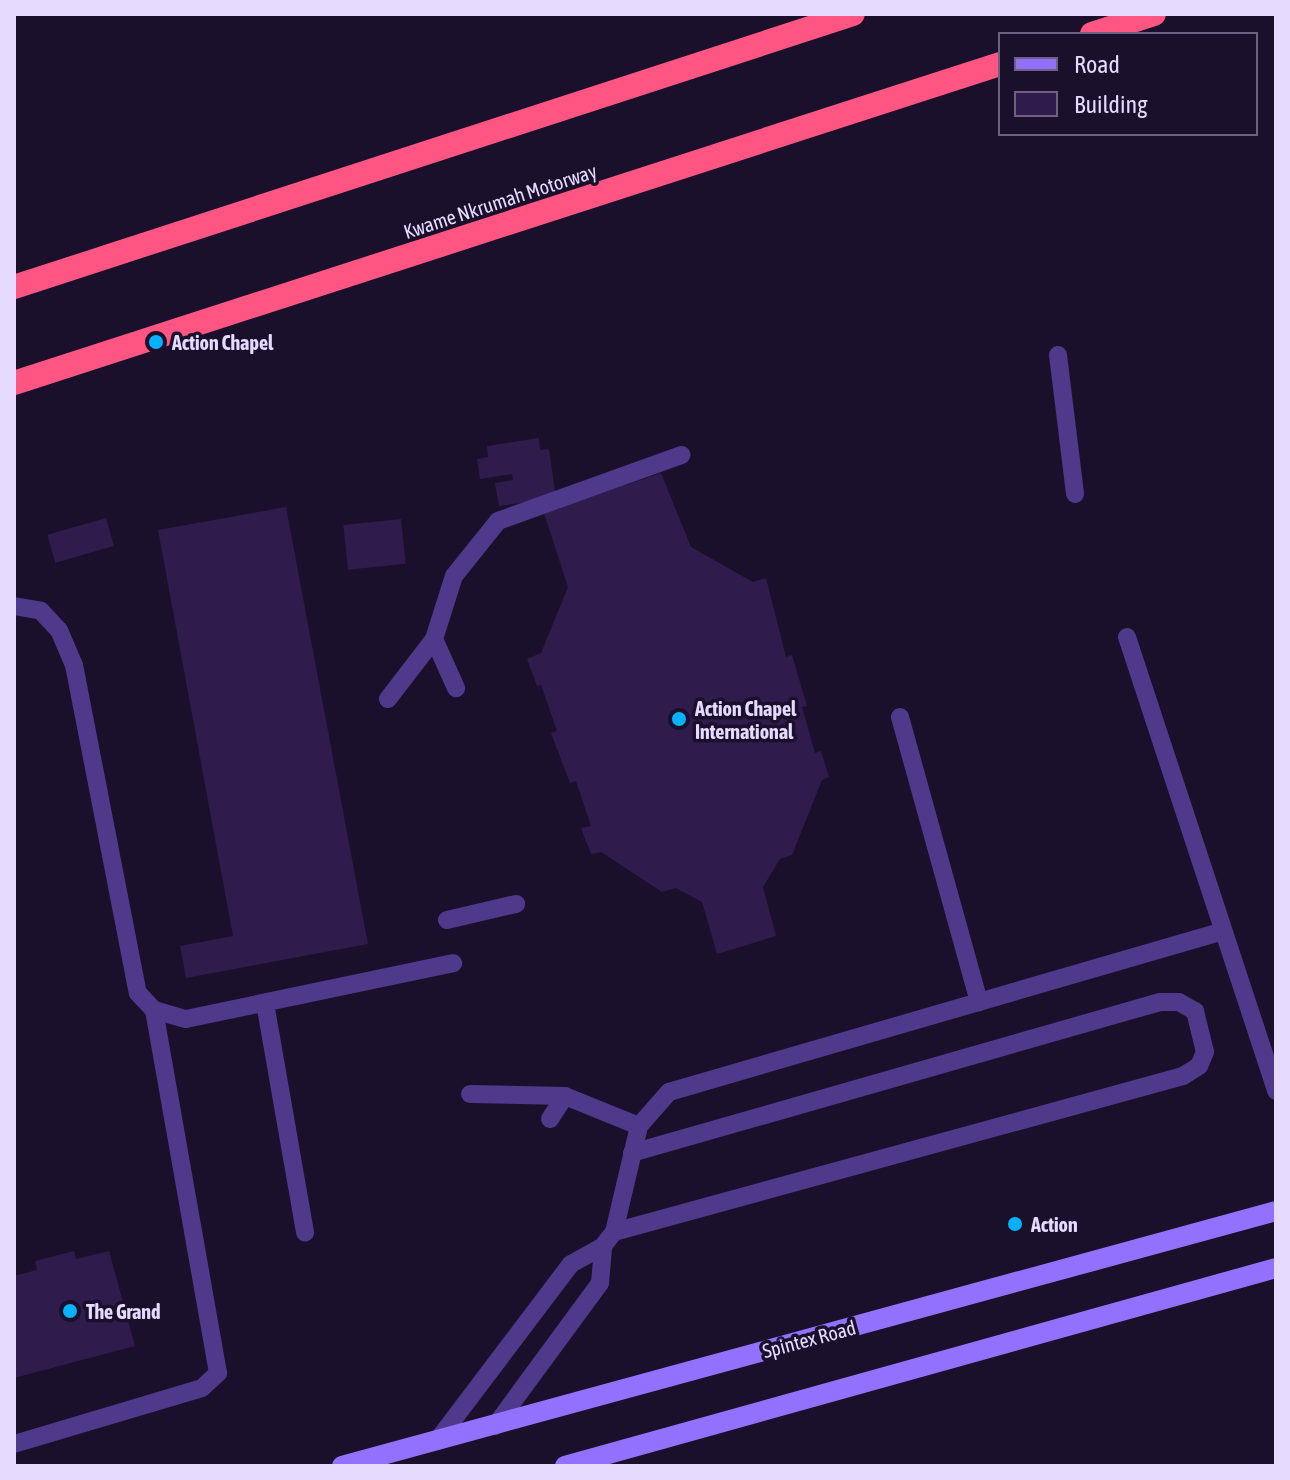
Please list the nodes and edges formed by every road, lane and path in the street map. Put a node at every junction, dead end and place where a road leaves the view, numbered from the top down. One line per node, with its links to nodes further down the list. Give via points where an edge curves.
1 (853, 14): 5 (highway)
2 (1154, 14): 3 (highway)
3 (1098, 32)
4 (998, 65): 7 (highway, Kwame Nkrumah Motorway)
5 (14, 287)
6 (1058, 355): 9 (lane)
7 (14, 383)
8 (681, 455): 12 (lane, via 498,521 454,576)
9 (1075, 494)
10 (14, 606): 22 (lane, via 41,611 59,630 74,665 138,993)
11 (1127, 637): 18 (lane)
12 (434, 639): 13 (lane); 14 (lane)
13 (456, 688)
14 (388, 699)
15 (900, 717): 20 (lane)
16 (516, 904): 17 (lane)
17 (447, 920)
18 (1223, 931): 20 (lane); 23 (lane)
19 (453, 963): 21 (lane)
20 (979, 1002): 27 (lane, via 669,1092)
21 (265, 1003): 22 (lane, via 186,1019); 30 (lane)
22 (154, 1010): 35 (lane, via 218,1373 202,1388)
23 (1276, 1091)
24 (470, 1094): 25 (lane)
25 (565, 1096): 26 (lane); 27 (lane)
26 (550, 1119)
27 (639, 1126): 28 (lane)
28 (632, 1153): 31 (lane); 31 (lane, via 1160,1002 1179,1002 1195,1011 1205,1052 1199,1066 1183,1076)
29 (1276, 1211): 33 (main road, Spintex Road)
30 (305, 1233)
31 (609, 1239): 33 (lane, via 600,1283); 34 (lane, via 571,1264)
32 (1276, 1268): 37 (main road)
33 (495, 1426): 34 (main road, Spintex Road)
34 (437, 1441): 36 (main road, Spintex Road)
35 (14, 1444)
36 (342, 1466)
37 (565, 1466)

